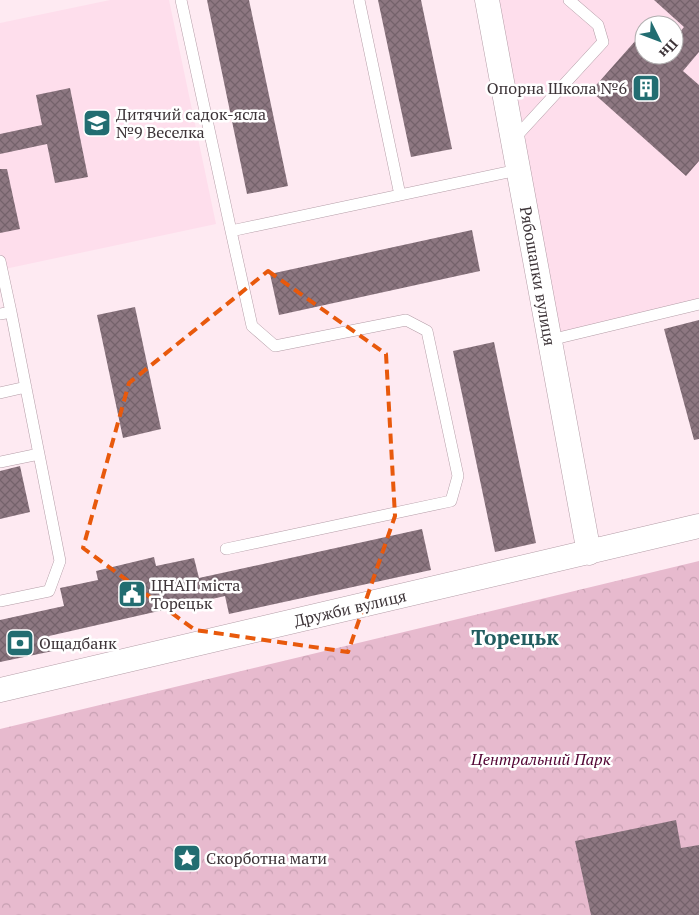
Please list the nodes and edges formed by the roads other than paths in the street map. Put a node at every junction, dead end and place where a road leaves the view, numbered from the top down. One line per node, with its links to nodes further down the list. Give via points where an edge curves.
1 (182, 0): 8 (lane)
2 (359, 0): 7 (lane)
3 (487, 0): 5 (street, Рябошапки вулиця)
4 (569, 0): 5 (lane, via 598,25 603,42)
5 (513, 140): 6 (street, Рябошапки вулиця)
6 (518, 170): 7 (lane); 12 (street, Рябошапки вулиця)
7 (400, 195): 8 (lane)
8 (230, 231): 18 (lane, via 252,326 275,346 406,320 427,331 458,476 451,501)
9 (0, 261): 11 (lane)
10 (699, 304): 12 (lane)
11 (6, 313): 13 (lane)
12 (550, 340): 19 (street, Рябошапки вулиця)
13 (26, 387): 14 (lane); 15 (lane)
14 (0, 393)
15 (39, 454): 16 (lane); 20 (lane, via 60,561 49,591)
16 (0, 462)
17 (699, 526): 19 (street, Дружби вулиця)
18 (226, 549)
19 (589, 553): 21 (street, Дружби вулиця)
20 (0, 601)
21 (0, 690)

